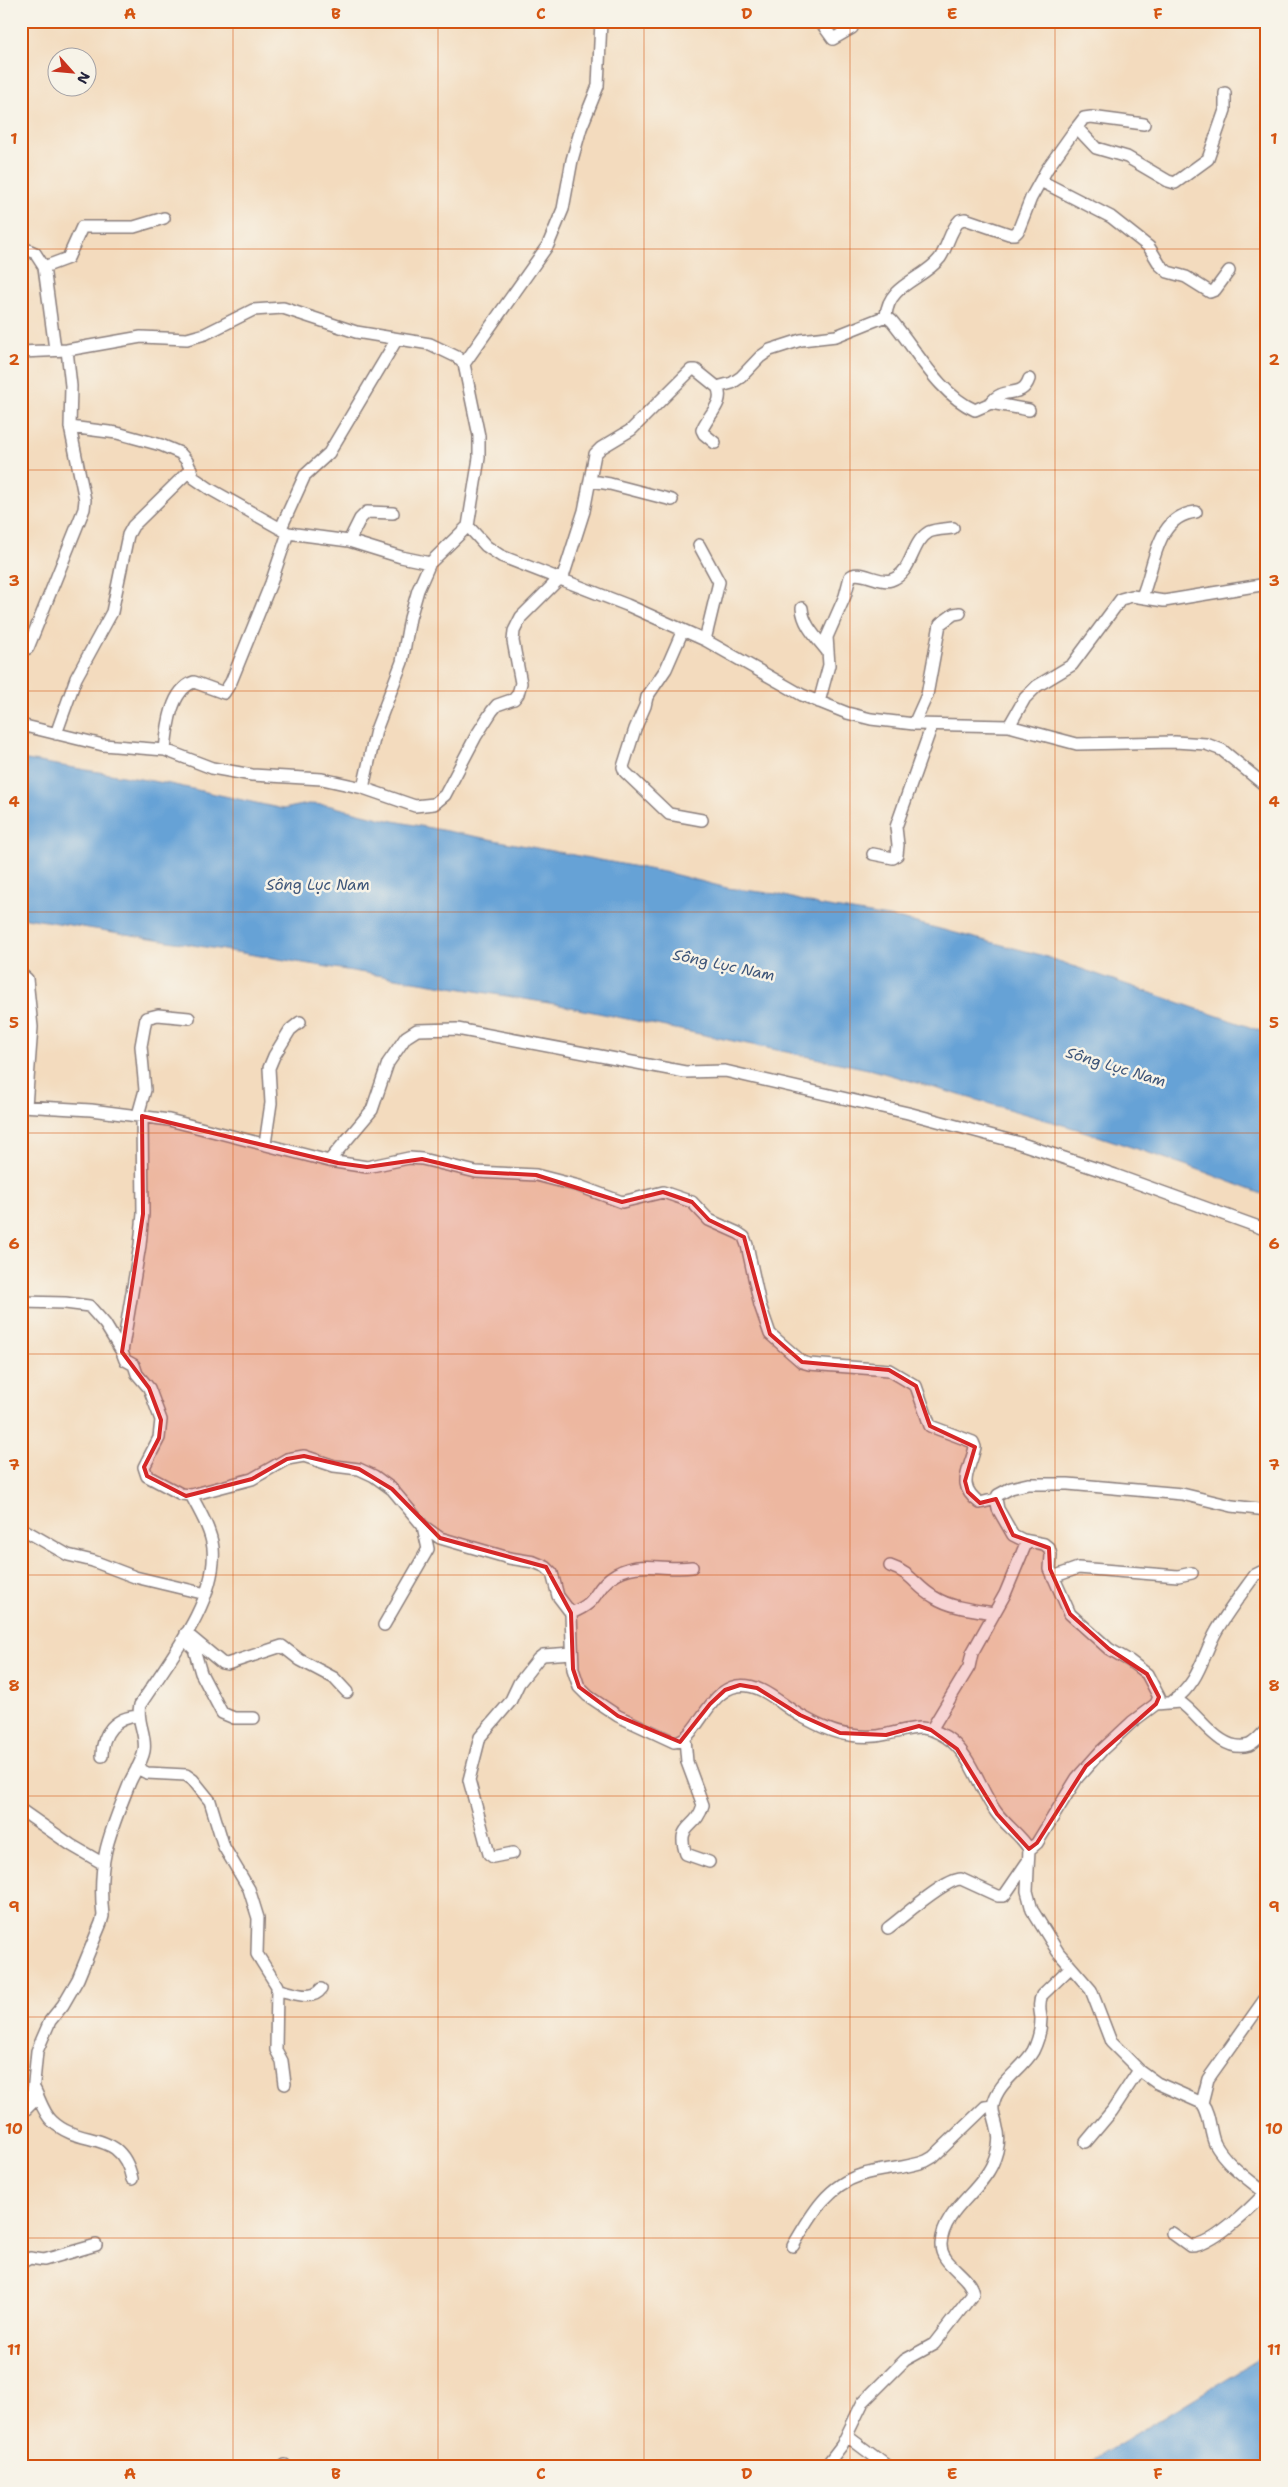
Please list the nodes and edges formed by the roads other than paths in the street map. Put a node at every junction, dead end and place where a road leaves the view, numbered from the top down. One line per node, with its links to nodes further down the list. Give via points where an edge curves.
1 (601, 21): 17 (street, via 598,86 576,144 557,225 548,245)
2 (820, 21): 3 (street, via 833,38)
3 (852, 28)
4 (1225, 92): 6 (street, via 1225,110 1208,158 1175,183 1127,157 1096,148 1080,131)
5 (1144, 124): 6 (street, via 1091,117 1084,118)
6 (1074, 131): 7 (street)
7 (1041, 181): 11 (street, via 1111,218 1149,248 1168,272 1186,277 1210,292); 12 (street, via 1015,234 960,220 940,257 892,296 886,306)
8 (164, 218): 10 (street, via 134,228 82,227 68,258)
9 (21, 247): 10 (street, via 35,252)
10 (44, 267): 14 (street)
11 (1228, 271)
12 (886, 316): 19 (street, via 836,336 801,340 770,350 742,377); 20 (street, via 944,386 966,406 976,410)
13 (397, 339): 15 (street, via 356,332 283,308 253,310 205,334 187,339 141,337); 17 (street, via 430,344 447,351); 31 (street, via 329,453 305,475)
14 (55, 349): 15 (street); 16 (street)
15 (67, 350): 22 (street, via 71,386)
16 (21, 352)
17 (464, 364): 29 (street, via 479,436 479,458)
18 (1028, 379): 20 (street, via 1026,388 1003,392)
19 (717, 387): 23 (street, via 720,399 702,430); 25 (street, via 696,370 691,370 631,430 595,454)
20 (991, 402): 21 (street)
21 (1029, 410)
22 (70, 427): 24 (street, via 117,433 161,445 180,453); 42 (street, via 85,500 84,509 28,648)
23 (715, 444)
24 (191, 470): 31 (street, via 194,478 210,489); 49 (street, via 133,526 128,535 112,612 76,678)
25 (592, 481): 26 (street); 35 (street)
26 (672, 500)
27 (393, 512): 32 (street, via 367,512)
28 (1196, 512): 37 (street, via 1182,515 1165,531)
29 (468, 526): 34 (street); 35 (street, via 486,546 501,556)
30 (952, 528): 43 (street, via 930,531 924,536 900,577 888,581 852,574 830,627)
31 (284, 531): 32 (street); 50 (street, via 271,583 231,682 224,692 194,682 183,690 168,721)
32 (348, 541): 34 (street)
33 (699, 545): 41 (street, via 719,582)
34 (430, 563): 52 (street, via 410,618 402,662 376,730)
35 (560, 580): 40 (street); 52 (street, via 521,617 514,631 512,641 522,683 518,694 492,711 440,801 415,806)
36 (1267, 584): 37 (street, via 1164,600)
37 (1142, 596): 48 (street, via 1121,599 1072,665 1025,698)
38 (802, 608): 43 (street, via 806,624)
39 (960, 613): 45 (street, via 940,624 927,695)
40 (683, 630): 41 (street); 53 (street, via 666,669 647,697 623,767 669,814)
41 (705, 640): 44 (street)
42 (21, 651)
43 (828, 652): 44 (street, via 829,665)
44 (819, 702): 45 (street, via 872,719)
45 (914, 724): 46 (street)
46 (932, 724): 48 (street); 54 (street, via 896,826 897,855 893,858)
47 (21, 725): 49 (street)
48 (1009, 726): 51 (street, via 1077,744 1206,744 1222,750)
49 (56, 734): 50 (street, via 103,745)
50 (165, 750): 52 (street, via 212,768 252,775 322,779)
51 (1267, 787)
52 (363, 788)
53 (702, 820)
54 (873, 854)
55 (21, 974): 58 (street, via 27,979 32,1027)
56 (189, 1018): 59 (street, via 158,1015 146,1018 140,1046 145,1090)
57 (300, 1022): 60 (street, via 290,1030 269,1068 271,1103)
58 (24, 1106): 59 (street)
59 (140, 1116): 60 (street, via 189,1124); 64 (street, via 143,1214)
60 (265, 1144): 61 (street)
61 (329, 1161): 62 (street, via 372,1110 388,1063 406,1037 416,1030 457,1029 685,1072 725,1071 908,1112 1016,1142); 66 (street, via 367,1167 409,1158 422,1159 476,1172 536,1175 622,1202 663,1192 692,1202 709,1220 744,1237 770,1334 802,1362 890,1370 916,1386 930,1426 973,1442 975,1447 964,1481 968,1492 980,1503)
62 (1267, 1230)
63 (21, 1302): 64 (street, via 89,1306 105,1324)
64 (122, 1352): 65 (street, via 148,1388 161,1420 158,1438 144,1471 160,1485)
65 (191, 1495): 68 (street, via 252,1479 287,1459 304,1456 334,1466 359,1469 374,1476 392,1489); 76 (street, via 213,1547 212,1577)
66 (996, 1499): 67 (street, via 998,1494 1010,1488 1028,1484 1068,1484 1182,1494 1232,1506); 70 (street, via 1008,1530 1013,1536)
67 (1267, 1510)
68 (423, 1526): 77 (street, via 440,1538 540,1564 552,1573 558,1596); 79 (street, via 428,1549)
69 (21, 1528): 76 (street, via 68,1555 135,1578)
70 (1027, 1541): 75 (street, via 1049,1548); 78 (street)
71 (890, 1566): 78 (street, via 904,1571 935,1598 964,1608)
72 (692, 1567): 77 (street, via 630,1567 610,1578 592,1602)
73 (1192, 1573): 75 (street, via 1178,1576 1078,1568)
74 (1267, 1573): 83 (street, via 1254,1575 1209,1642 1194,1681)
75 (1053, 1577): 84 (street, via 1070,1614 1109,1649 1147,1674 1159,1697)
76 (206, 1594): 80 (street)
77 (571, 1612): 81 (street)
78 (994, 1613): 88 (street, via 972,1653 966,1674)
79 (384, 1626)
80 (185, 1636): 82 (street, via 227,1664 282,1646 334,1678); 85 (street, via 140,1705); 86 (street, via 222,1713 228,1717)
81 (572, 1653): 89 (street, via 577,1682 588,1696 618,1716 674,1742); 93 (street, via 538,1658 519,1683 510,1702 485,1730 474,1752 469,1780 489,1854 493,1857)
82 (347, 1692)
83 (1173, 1701): 84 (street); 87 (street, via 1186,1706 1216,1736 1238,1746 1250,1744)
84 (1156, 1704): 94 (street, via 1086,1766)
85 (139, 1716): 90 (street, via 120,1720 108,1731 103,1740); 91 (street, via 145,1747)
86 (254, 1718)
87 (1267, 1729)
88 (932, 1730): 89 (street, via 919,1726 886,1735 840,1733 800,1715 757,1688 740,1686 725,1690 710,1704); 94 (street, via 946,1737 957,1749 997,1814)
89 (685, 1739): 95 (street, via 687,1762 703,1805 698,1819 683,1831 682,1838 686,1854)
90 (102, 1756)
91 (137, 1768): 96 (street, via 107,1839); 100 (street, via 148,1773 186,1775 210,1801 224,1846 249,1889 259,1926 257,1954)
92 (21, 1810): 96 (street)
93 (512, 1854)
94 (1029, 1855): 97 (street, via 1004,1896 956,1879 941,1886); 98 (street, via 1027,1891 1032,1910)
95 (710, 1862)
96 (102, 1863): 104 (street, via 101,1923 78,1979 50,2021 38,2051)
97 (888, 1928)
98 (1070, 1968): 102 (street, via 1091,1990 1111,2042); 106 (street, via 1039,2000 1040,2029 1032,2053 1005,2083)
99 (321, 1989): 100 (street, via 310,1996)
100 (278, 1990): 103 (street, via 276,2050 282,2061)
101 (1267, 1996): 105 (street, via 1208,2079)
102 (1139, 2070): 105 (street); 108 (street, via 1112,2112)
103 (285, 2084)
104 (35, 2090): 107 (street, via 32,2103); 109 (street, via 53,2122 82,2137 108,2144 123,2154 129,2163)
105 (1202, 2103): 110 (street, via 1210,2119 1216,2145 1227,2161)
106 (993, 2106): 113 (street, via 985,2107 934,2157 860,2175 841,2184 815,2208); 115 (street, via 999,2139 991,2166 947,2224 941,2246 943,2254 973,2294 934,2344 905,2360 863,2402)
107 (21, 2114)
108 (1086, 2142)
109 (132, 2179)
110 (1266, 2192): 111 (street, via 1220,2233 1199,2245 1190,2246)
111 (1172, 2234)
112 (96, 2245): 114 (street, via 44,2260 30,2258)
113 (792, 2246)
114 (21, 2263)
115 (847, 2436): 116 (street); 117 (street)
116 (826, 2466)
117 (887, 2466)

